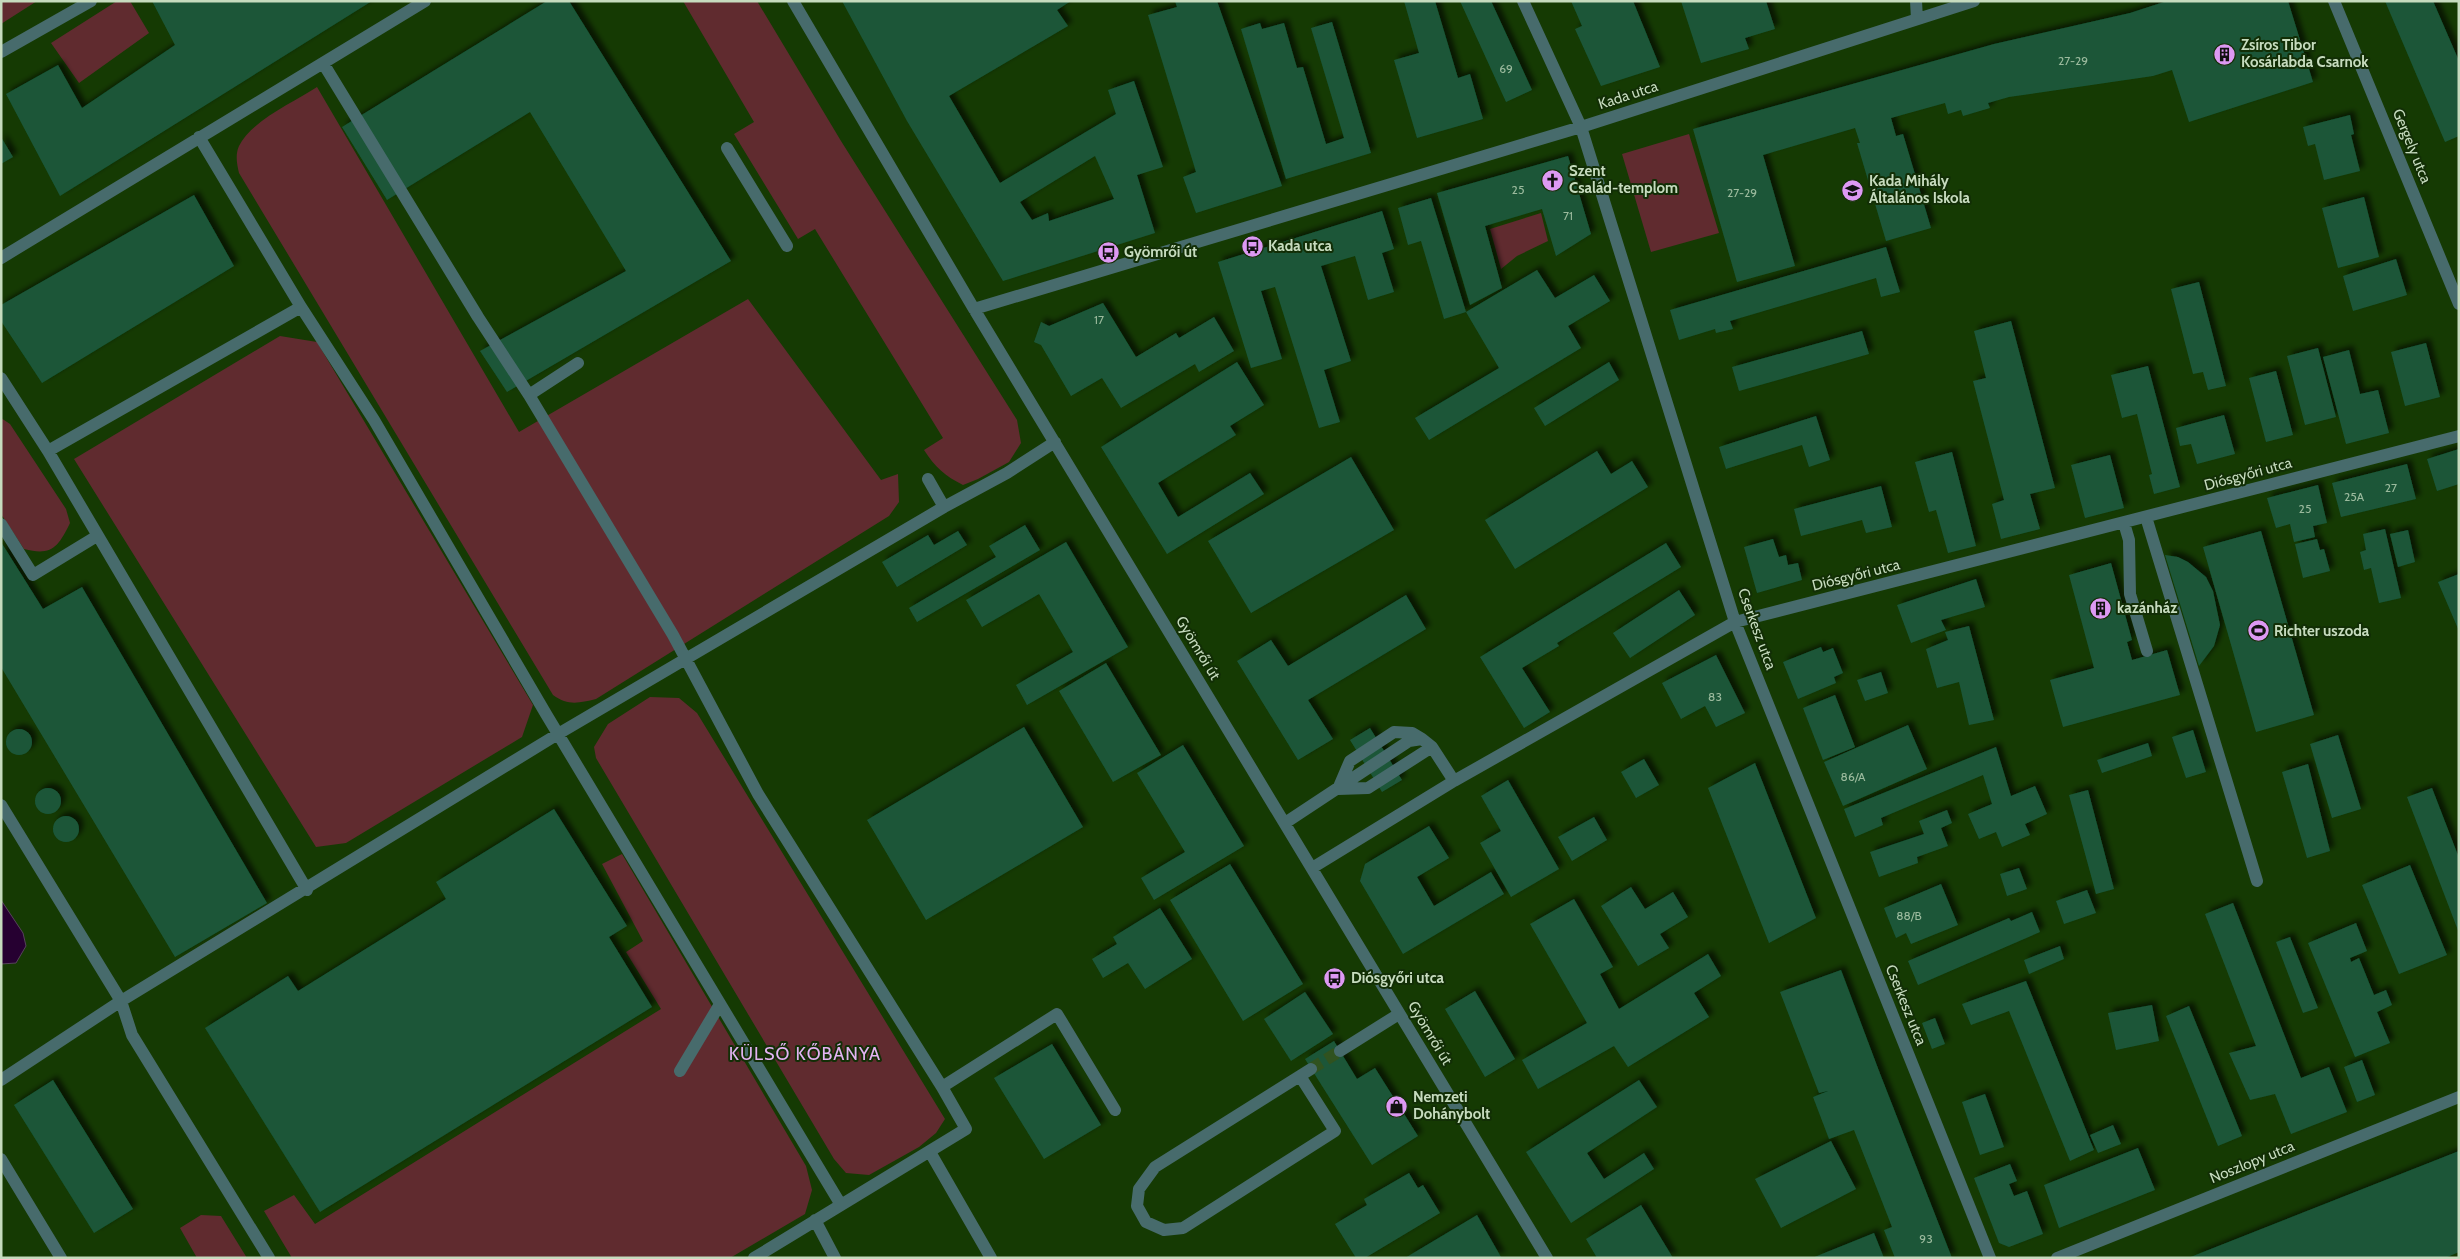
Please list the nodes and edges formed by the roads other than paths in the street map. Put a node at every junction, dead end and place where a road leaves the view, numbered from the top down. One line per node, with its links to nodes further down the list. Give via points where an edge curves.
1 (91, 1): 9 (street)
2 (425, 1): 10 (street)
3 (793, 1): 18 (street, Gyömrői út)
4 (1523, 1): 11 (street, Cserkesz utca)
5 (1916, 1): 8 (street)
6 (1974, 1): 8 (street, Kada utca)
7 (2334, 1): 16 (street, Gergely utca)
8 (1917, 19): 11 (street, Kada utca)
9 (1, 52)
10 (323, 63): 12 (street); 21 (street)
11 (1580, 127): 18 (street, Kada utca); 31 (street, Cserkesz utca)
12 (199, 137): 15 (street); 17 (street)
13 (727, 148): 14 (street)
14 (787, 246)
15 (1, 258)
16 (2459, 304)
17 (301, 307): 24 (street); 34 (street, via 374,420)
18 (974, 308): 23 (street, Gyömrői út)
19 (578, 364): 21 (street)
20 (2, 380): 24 (street)
21 (529, 395): 33 (street)
22 (2459, 436): 27 (street, Diósgyőri utca)
23 (1055, 442): 26 (street); 39 (street, Gyömrői út)
24 (48, 451): 30 (street)
25 (928, 479): 26 (street)
26 (944, 507): 33 (street)
27 (2146, 517): 28 (street, Diósgyőri utca); 41 (street)
28 (2124, 523): 31 (street, Diósgyőri utca); 32 (street, via 2129,540 2130,594)
29 (1, 524): 30 (street, via 33,575)
30 (96, 536): 42 (street)
31 (1735, 622): 36 (street, Diósgyőri utca); 64 (street, Cserkesz utca)
32 (2147, 651)
33 (686, 659): 34 (street); 51 (street, via 758,794)
34 (558, 734): 42 (street); 44 (street)
35 (1427, 743): 36 (street); 37 (street, via 1368,788); 37 (street, via 1412,734 1394,732 1350,761)
36 (1454, 781): 40 (street, Diósgyőri utca)
37 (1338, 790): 39 (street)
38 (1, 805): 43 (street)
39 (1285, 823): 40 (street, Gyömrői út)
40 (1312, 868): 45 (street, Gyömrői út)
41 (2257, 881)
42 (307, 890): 43 (street)
43 (121, 1002): 50 (street); 59 (street, via 132,1035)
44 (720, 1004): 48 (street); 56 (street)
45 (1399, 1014): 46 (street); 63 (street, Gyömrői út)
46 (1340, 1051)
47 (1311, 1069): 49 (street)
48 (680, 1070)
49 (1300, 1076): 49 (street, via 1155,1167 1139,1189 1137,1206 1146,1222 1164,1230 1183,1228 1335,1131)
50 (1, 1080)
51 (942, 1087): 53 (street, via 1057,1014); 54 (street, via 966,1129)
52 (2459, 1097): 65 (street, Noszlopy utca)
53 (1115, 1110)
54 (930, 1152): 56 (street); 62 (street)
55 (1, 1159): 58 (street)
56 (841, 1205): 57 (street)
57 (815, 1220): 60 (street); 61 (street)
58 (61, 1258)
59 (269, 1258)
60 (754, 1258)
61 (835, 1258)
62 (991, 1258)
63 (1547, 1258)
64 (1990, 1258)
65 (2057, 1258)

